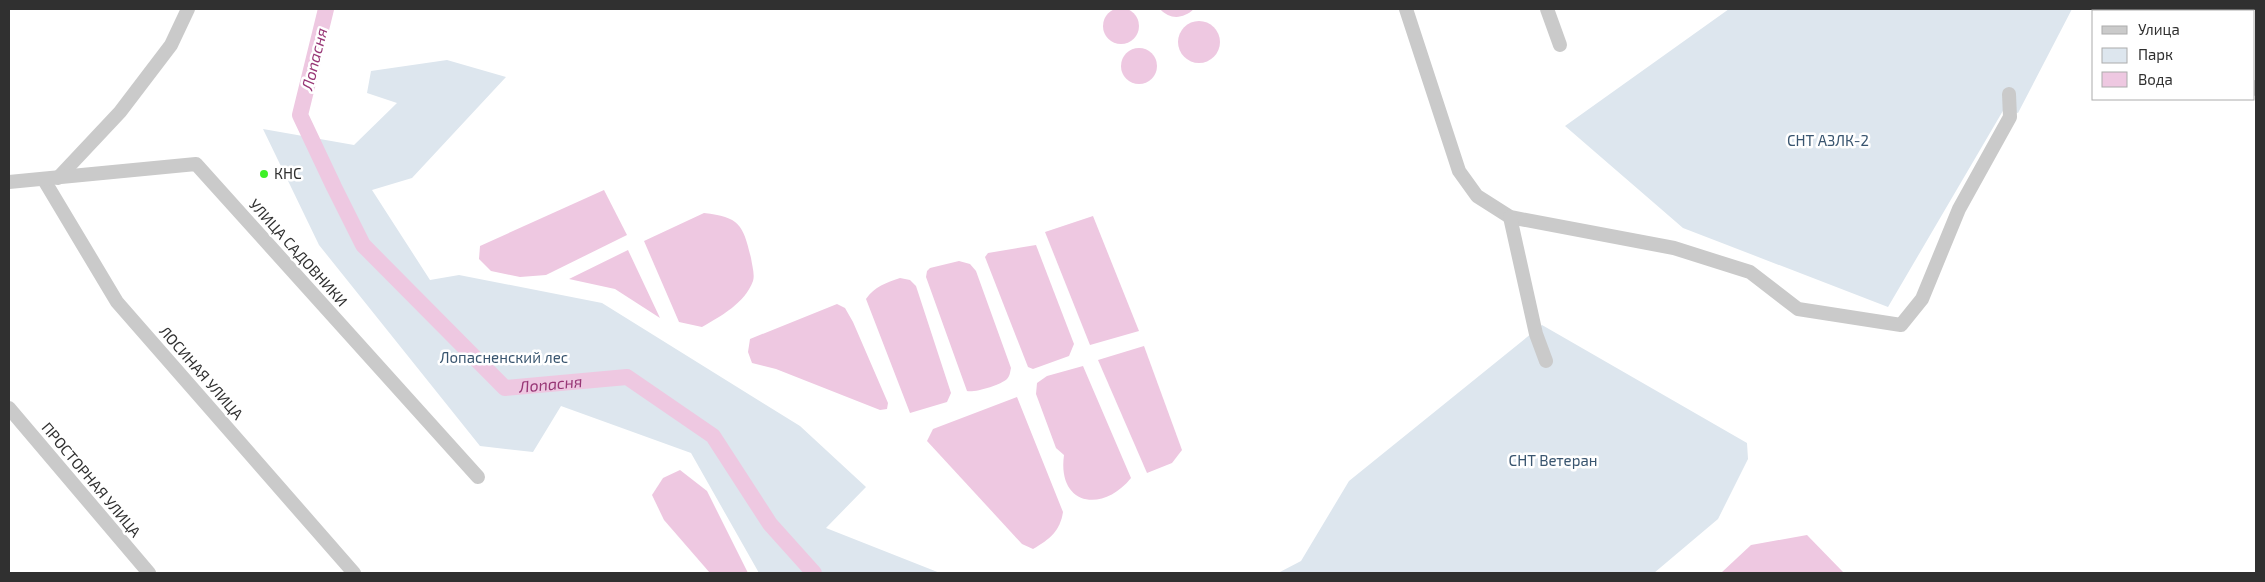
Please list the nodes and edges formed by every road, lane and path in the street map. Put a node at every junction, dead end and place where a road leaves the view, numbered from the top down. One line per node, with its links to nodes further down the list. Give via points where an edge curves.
1 (188, 9): 6 (street, via 171,46 120,112)
2 (1406, 9): 9 (street, via 1459,170 1477,196)
3 (1547, 9): 4 (street)
4 (1560, 46)
5 (2009, 94): 9 (street, via 2010,117 1959,209 1922,299 1901,325 1798,309 1750,272 1674,248)
6 (58, 178): 7 (street, УЛИЦА САДОВНИКИ); 12 (street, УЛИЦА САДОВНИКИ, via 196,164)
7 (44, 180): 8 (street, УЛИЦА САДОВНИКИ); 14 (street, ЛОСИНАЯ УЛИЦА, via 117,302)
8 (9, 182)
9 (1510, 217): 10 (street, via 1536,334)
10 (1546, 361)
11 (9, 408): 13 (street, ПРОСТОРНАЯ УЛИЦА)
12 (478, 477)
13 (149, 573)
14 (354, 573)

